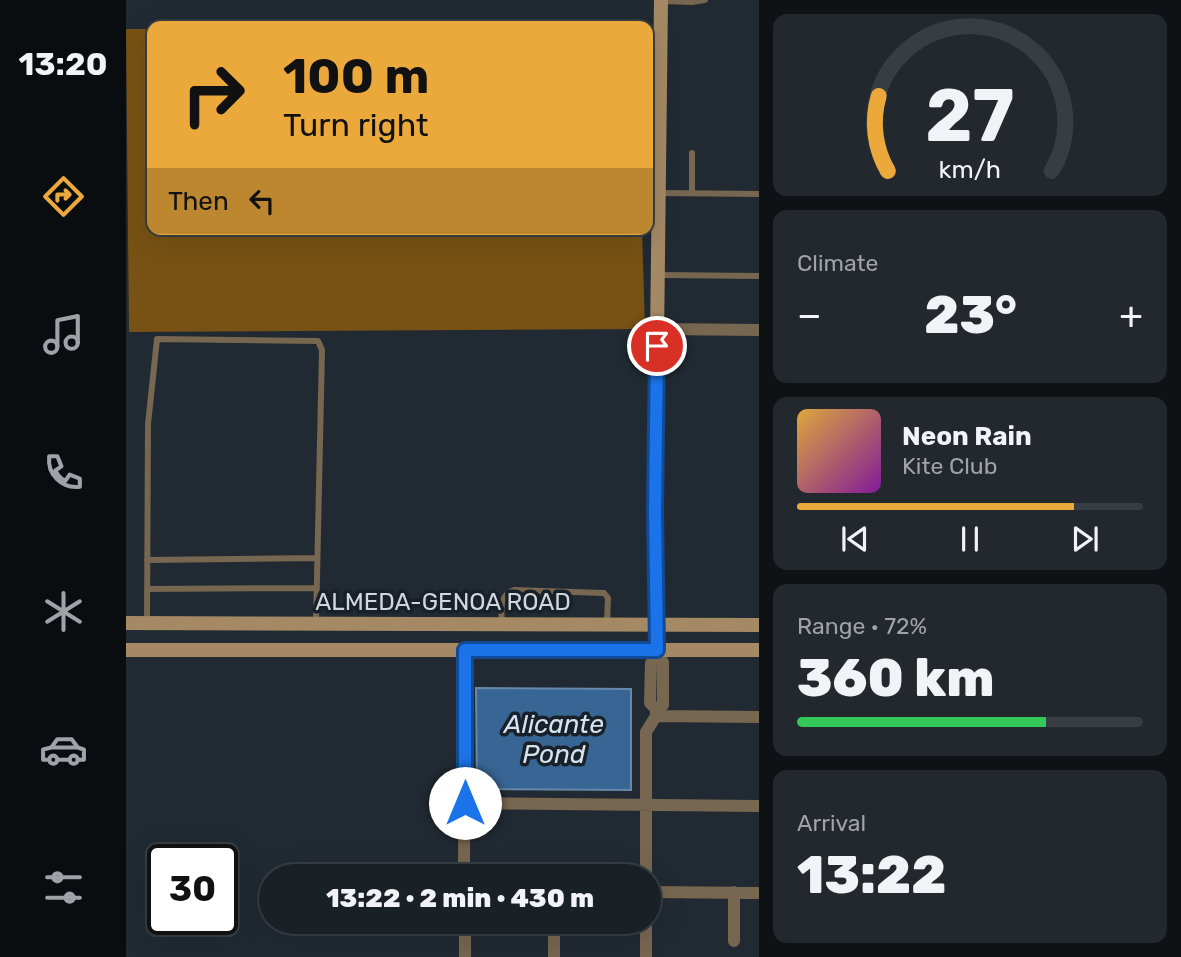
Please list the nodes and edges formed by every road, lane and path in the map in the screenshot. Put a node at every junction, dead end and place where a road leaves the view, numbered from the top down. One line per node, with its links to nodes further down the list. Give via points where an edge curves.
1 (705, 0): 3 (lane)
2 (661, 1): 3 (lane); 5 (main road)
3 (692, 1)
4 (692, 153): 6 (lane)
5 (658, 192): 6 (lane); 8 (main road)
6 (692, 193): 7 (lane)
7 (759, 194)
8 (658, 275): 9 (lane); 10 (main road)
9 (759, 276)
10 (657, 329): 11 (street); 22 (main road)
11 (759, 330)
12 (317, 558): 13 (lane); 13 (lane, via 322,350 318,341 157,339 148,424); 14 (lane)
13 (147, 560): 15 (lane)
14 (316, 588): 15 (lane); 18 (lane)
15 (147, 589): 17 (lane)
16 (126, 624): 17 (main road, ALMEDA-GENOA ROAD)
17 (147, 624): 18 (main road, ALMEDA-GENOA ROAD)
18 (316, 625): 19 (main road, ALMEDA-GENOA ROAD)
19 (368, 625): 20 (main road, ALMEDA-GENOA ROAD); 25 (main road)
20 (502, 625): 21 (main road, ALMEDA-GENOA ROAD); 21 (lane, via 501,602 514,590 604,593 608,598)
21 (607, 625): 22 (main road, ALMEDA-GENOA ROAD)
22 (657, 625): 23 (main road, ALMEDA-GENOA ROAD); 28 (main road)
23 (759, 625)
24 (126, 650): 25 (main road, ALMEDA-GENOA ROAD)
25 (369, 650): 26 (main road, ALMEDA-GENOA ROAD)
26 (465, 650): 28 (main road, ALMEDA-GENOA ROAD); 31 (street)
27 (759, 650): 28 (main road, ALMEDA-GENOA ROAD)
28 (657, 654): 29 (street, via 650,663 657,682 650,704)
29 (656, 713): 30 (street); 32 (street, via 646,732)
30 (759, 717)
31 (465, 803): 32 (street); 34 (street)
32 (645, 805): 33 (street); 35 (street)
33 (759, 806)
34 (464, 864)
35 (646, 864)
36 (661, 892): 37 (street)
37 (734, 892): 38 (street); 42 (street)
38 (759, 892)
39 (465, 934): 43 (street)
40 (554, 934): 44 (street)
41 (646, 934): 45 (street)
42 (734, 941)
43 (466, 957)
44 (554, 957)
45 (646, 957)

